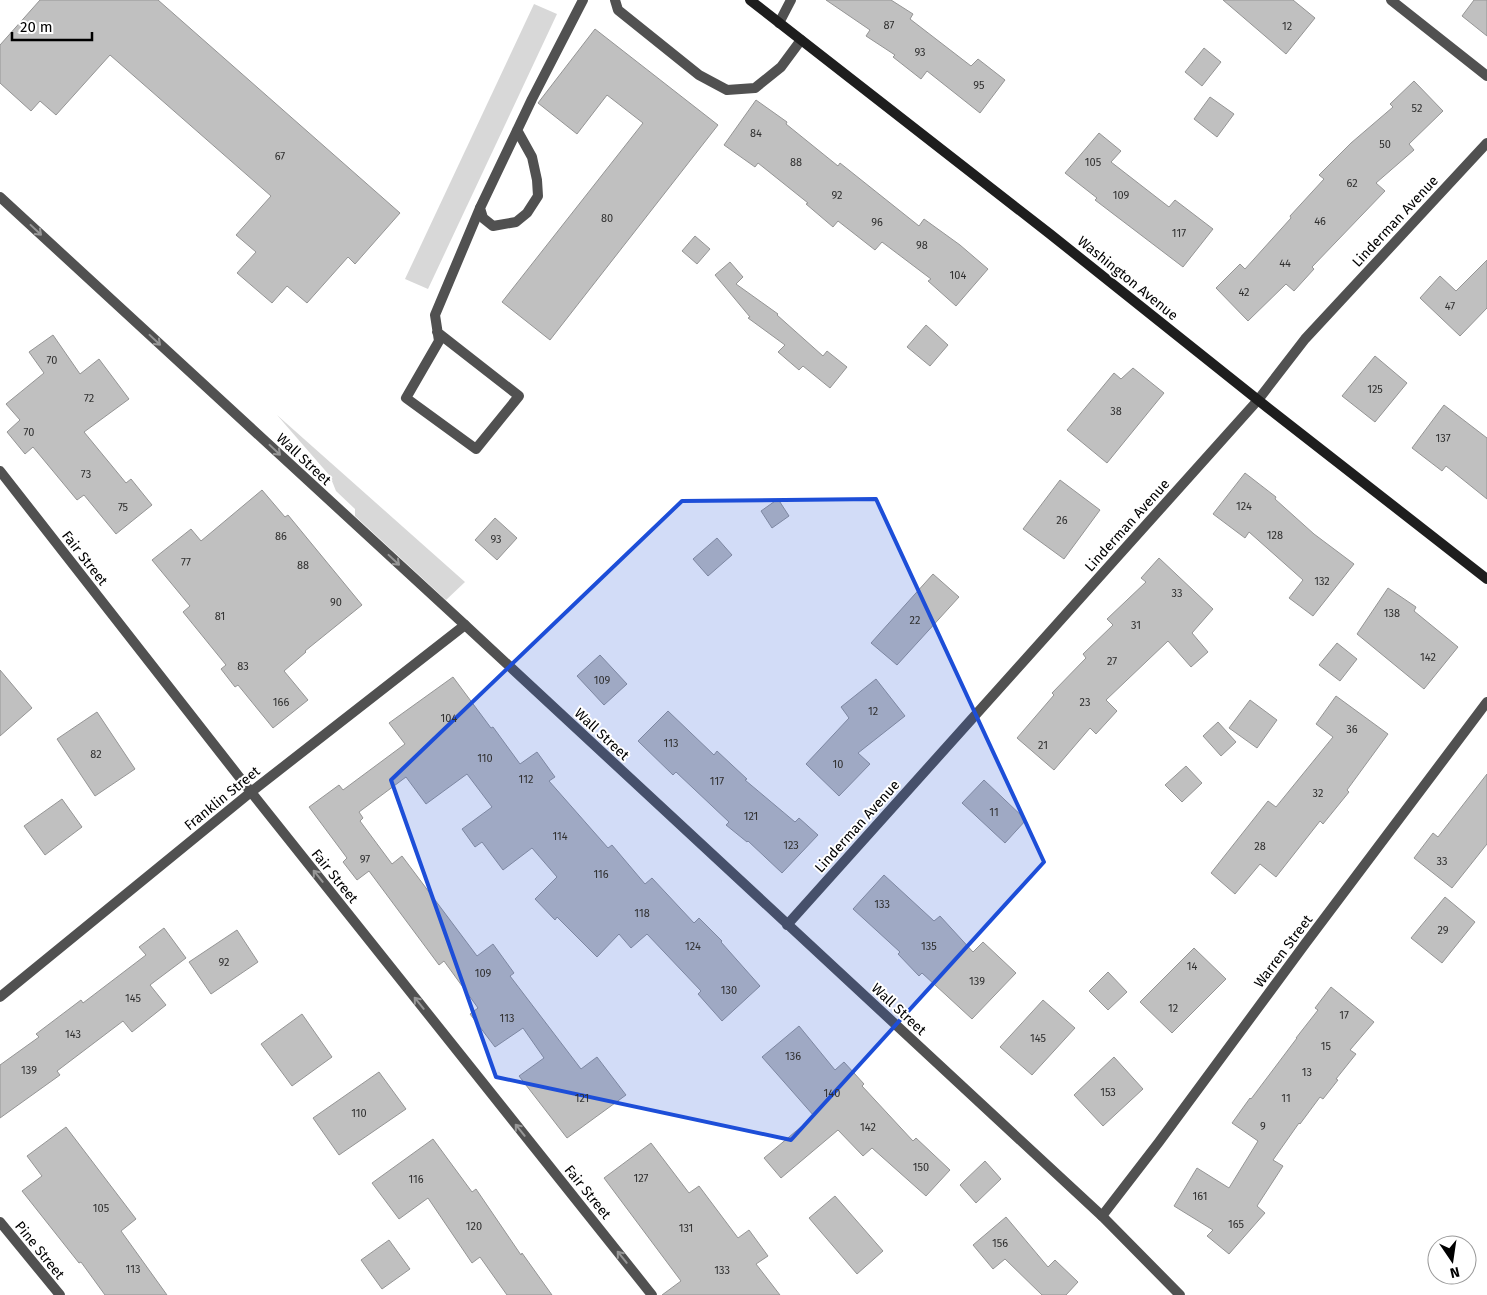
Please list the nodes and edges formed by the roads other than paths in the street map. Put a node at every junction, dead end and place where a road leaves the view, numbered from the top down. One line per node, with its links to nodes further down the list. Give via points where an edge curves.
1 (583, 0): 9 (street)
2 (615, 0): 7 (street, via 618,10 700,75 727,90 755,88 782,67)
3 (750, 0): 6 (main road, Washington Avenue)
4 (791, 0): 6 (street)
5 (1391, 0): 8 (street)
6 (779, 23): 7 (main road, Washington Avenue)
7 (801, 40): 14 (main road, Washington Avenue)
8 (1487, 76)
9 (517, 130): 12 (street); 12 (street, via 532,157 538,196 527,213 516,222 493,226 483,218)
10 (1487, 143): 14 (street, Linderman Avenue, via 1304,339)
11 (0, 197): 17 (street, Wall Street, one-way to 17)
12 (480, 208): 13 (street, via 435,315)
13 (437, 332): 13 (street, via 439,341 406,398 476,449 519,396)
14 (1258, 400): 16 (main road, Washington Avenue); 20 (street, Linderman Avenue)
15 (0, 472): 19 (street, Fair Street)
16 (1487, 579)
17 (464, 625): 19 (street, Franklin Street); 20 (street, Wall Street)
18 (1487, 702): 22 (street, Warren Street)
19 (251, 792): 21 (street, Franklin Street); 25 (street, Fair Street, one-way to 19)
20 (787, 925): 22 (street, Wall Street)
21 (0, 997)
22 (1102, 1216): 26 (street, Wall Street)
23 (0, 1222): 24 (street, Pine Street)
24 (60, 1295)
25 (652, 1295)
26 (1180, 1295)

